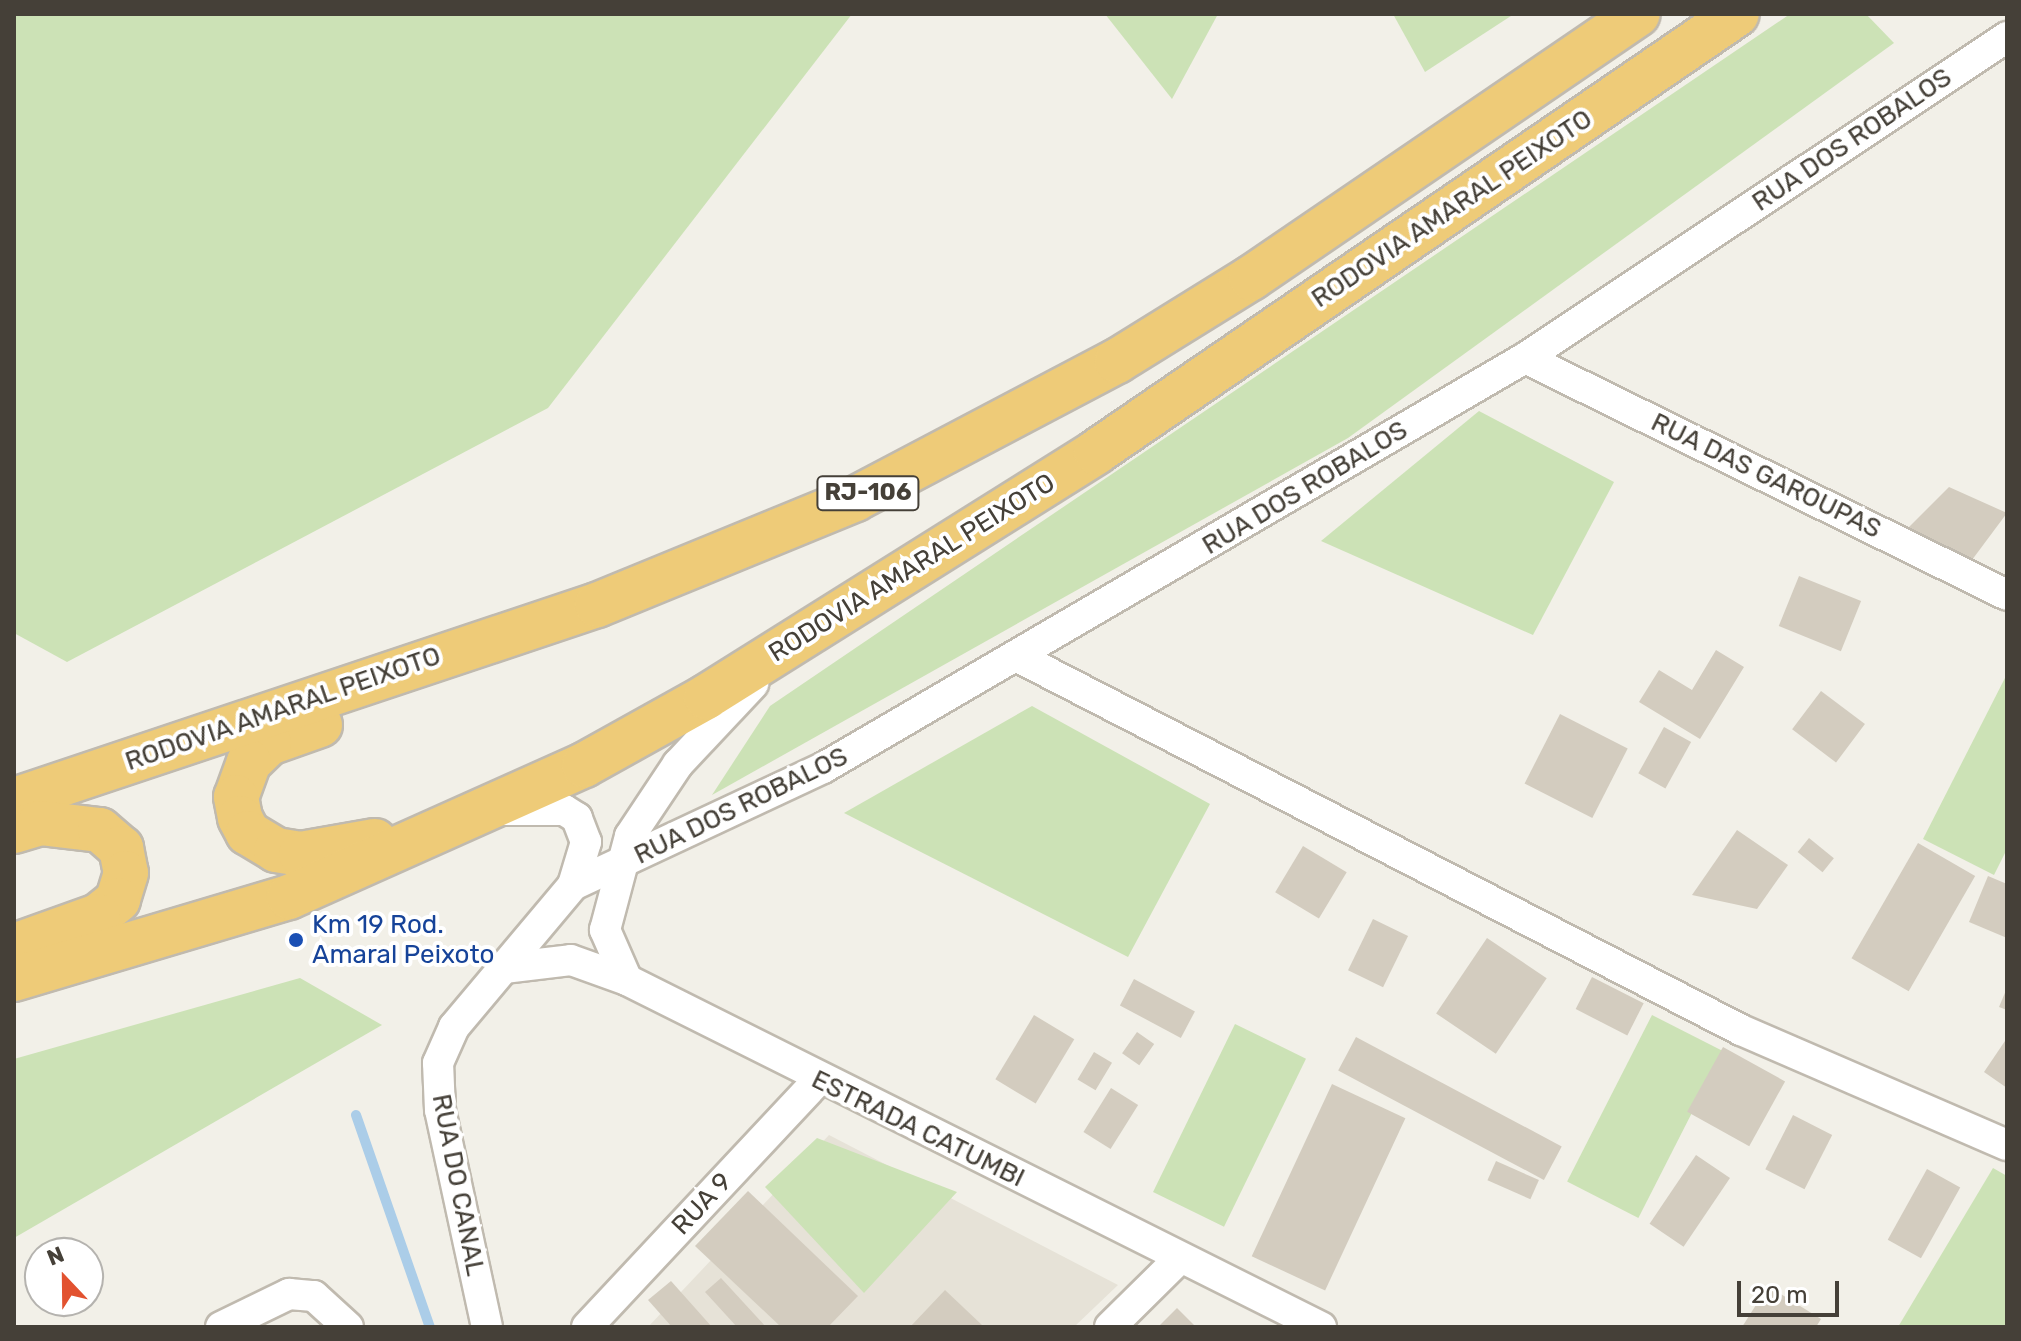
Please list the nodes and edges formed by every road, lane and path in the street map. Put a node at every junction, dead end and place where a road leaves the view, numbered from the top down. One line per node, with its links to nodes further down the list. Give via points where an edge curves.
1 (1638, 14): 5 (highway, RODOVIA AMARAL PEIXOTO / RJ-106, via 1366,202 1117,361 869,493)
2 (1737, 14): 7 (highway, RODOVIA AMARAL PEIXOTO, via 1096,452)
3 (2007, 37): 4 (street, RUA DOS ROBALOS)
4 (1525, 358): 6 (street, RUA DAS GAROUPAS); 8 (street, RUA DOS ROBALOS)
5 (716, 557): 9 (highway, RODOVIA AMARAL PEIXOTO / RJ-106, via 597,605); 10 (highway, via 660,605 269,743 249,762 236,797 248,833 276,850 301,854)
6 (2004, 585)
7 (805, 637): 10 (highway, RODOVIA AMARAL PEIXOTO, via 584,765); 12 (street, via 678,764 638,819)
8 (1018, 657): 12 (street, RUA DOS ROBALOS, via 823,768); 19 (street, via 1741,1030)
9 (14, 800)
10 (467, 817): 13 (street, via 548,806 577,818 586,842); 16 (highway, RODOVIA AMARAL PEIXOTO, via 289,897)
11 (14, 831): 14 (highway, via 40,823 100,830 121,848 126,873 118,900 98,916)
12 (619, 865): 13 (street, RUA DOS ROBALOS); 17 (street, via 605,930)
13 (573, 885): 15 (street, RUA DO CANAL)
14 (14, 946)
15 (504, 968): 17 (street, via 571,960); 23 (street, RUA DO CANAL, via 444,1044 437,1083)
16 (14, 979)
17 (627, 980): 18 (street, ESTRADA CATUMBI)
18 (817, 1081): 20 (street, ESTRADA CATUMBI); 24 (street, RUA 9)
19 (2007, 1145)
20 (1180, 1258): 25 (street); 26 (street, ESTRADA CATUMBI)
21 (221, 1327): 22 (street, via 289,1294 314,1296)
22 (348, 1327)
23 (487, 1327)
24 (587, 1327)
25 (1110, 1327)
26 (1321, 1327)

